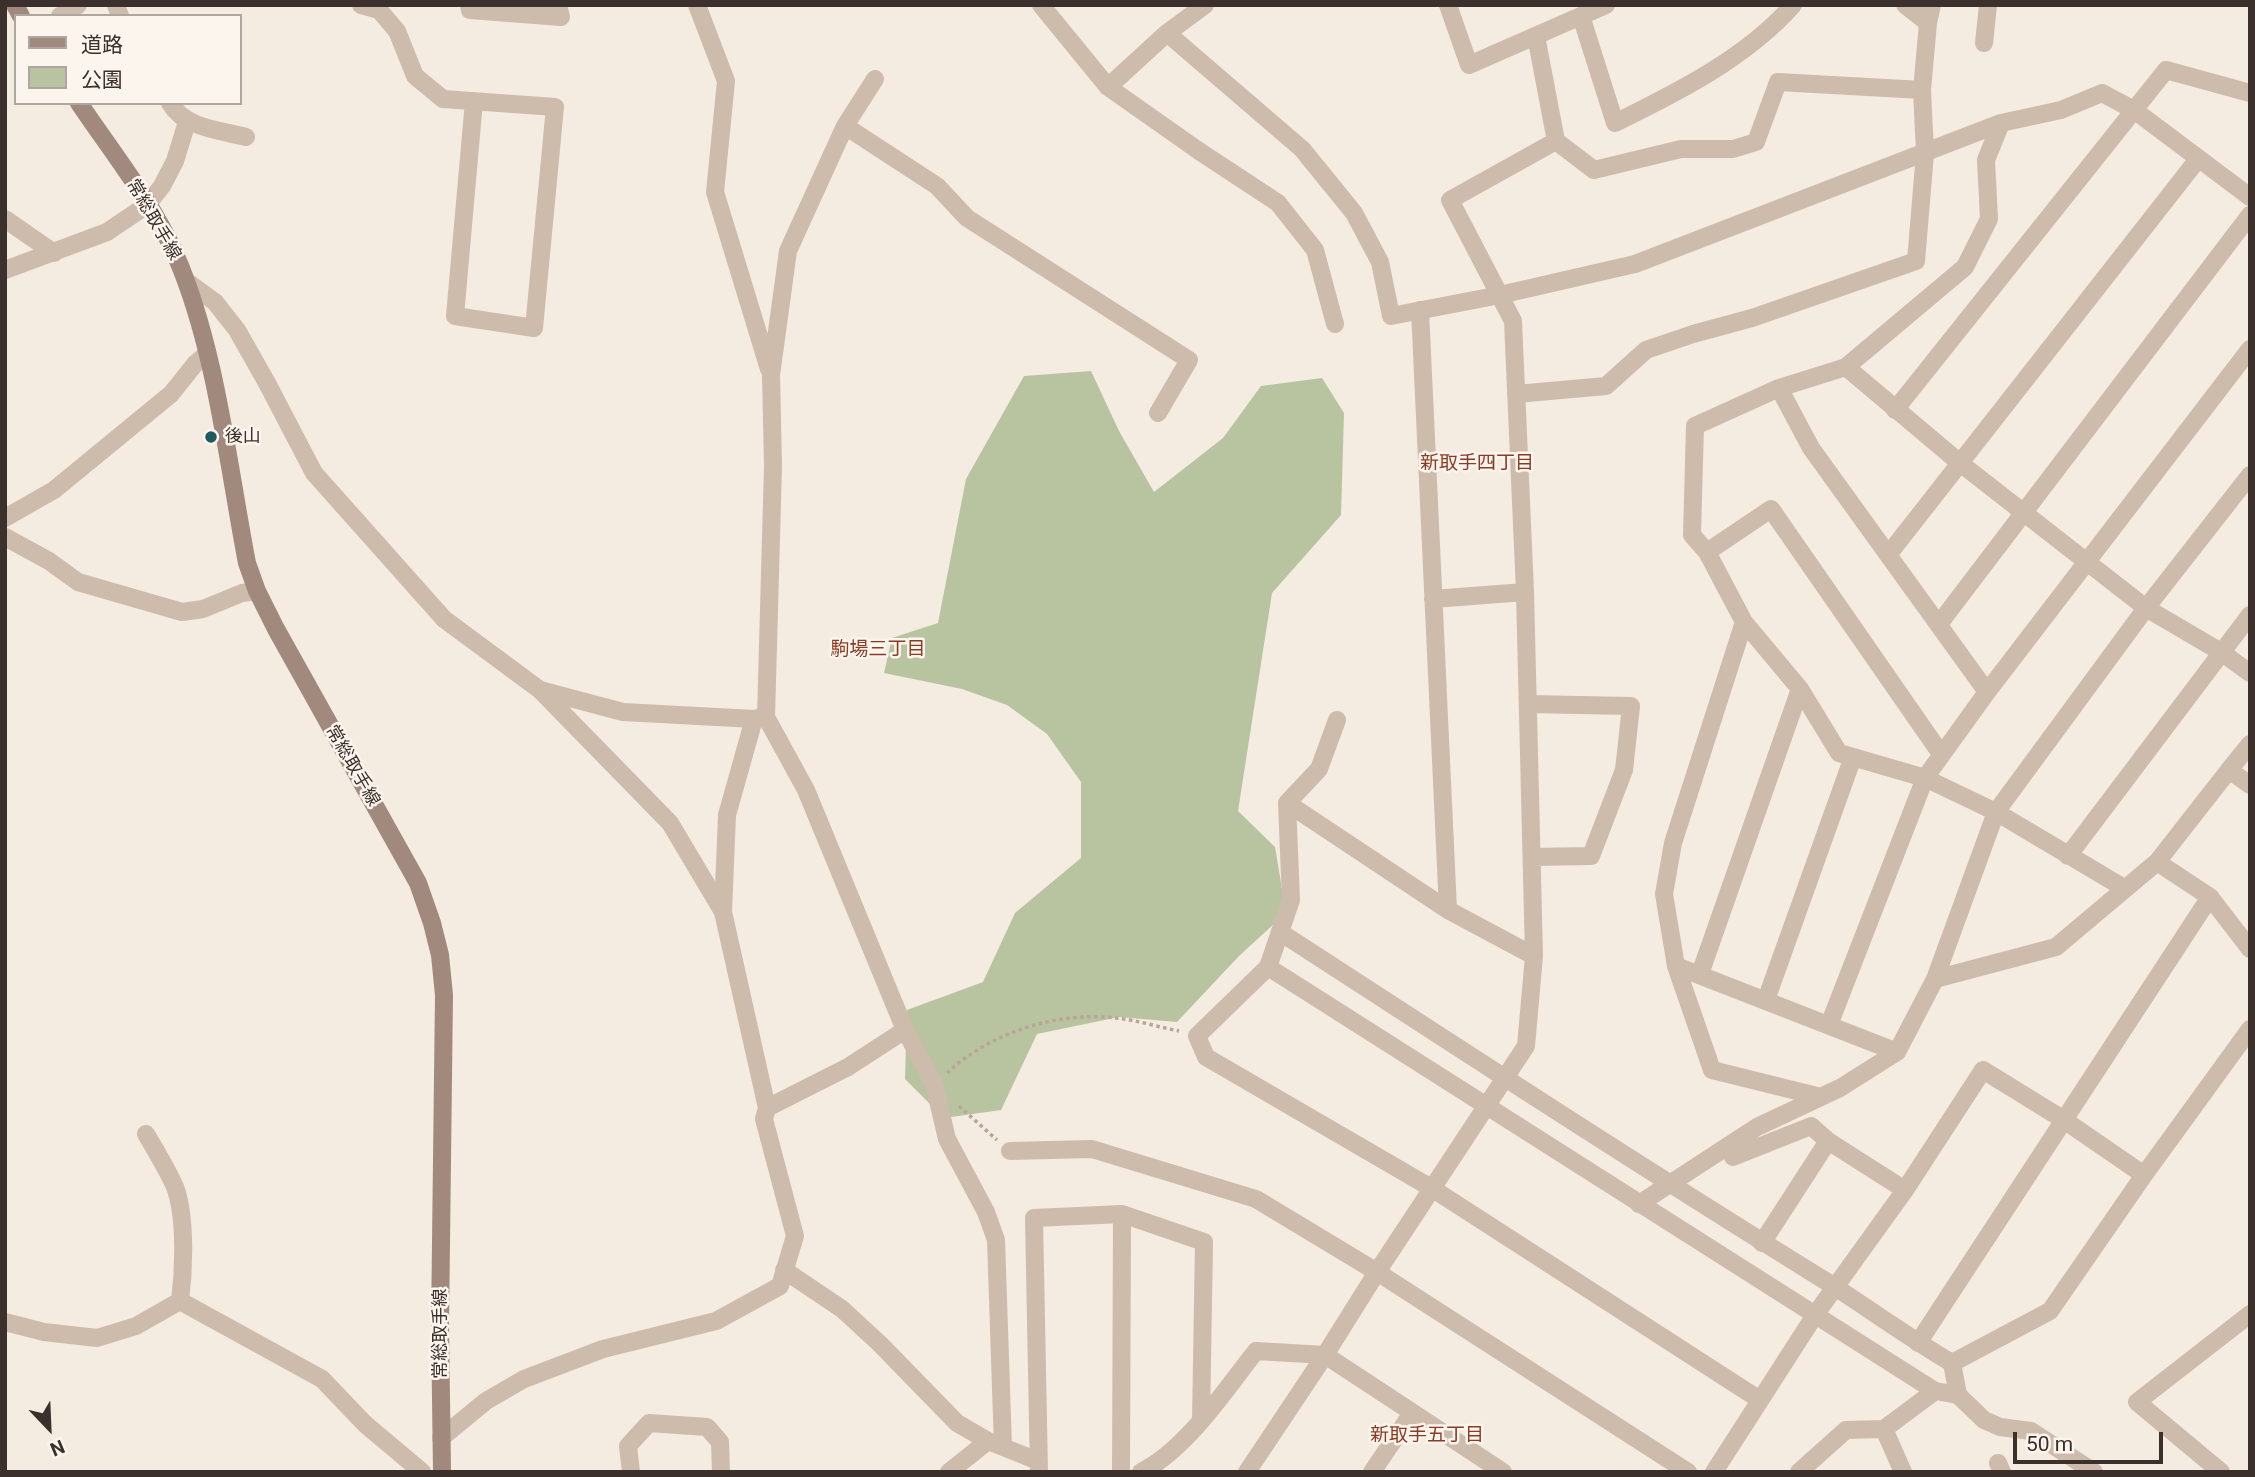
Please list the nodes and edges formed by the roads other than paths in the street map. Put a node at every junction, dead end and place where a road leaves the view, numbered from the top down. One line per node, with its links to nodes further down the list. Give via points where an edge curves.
1 (361, 5): 21 (street, via 379,10 397,31 415,76 443,99)
2 (469, 5): 3 (street, via 470,10 561,17)
3 (558, 5)
4 (697, 5): 45 (street, via 726,81 715,192)
5 (1041, 5): 18 (street)
6 (1205, 5): 14 (street)
7 (1448, 5): 15 (street, via 1469,65)
8 (1606, 5): 13 (street)
9 (1793, 5): 13 (street, via 1772,29 1721,64 1615,123)
10 (1905, 5): 12 (street)
11 (1987, 5): 16 (street)
12 (1930, 14): 19 (street)
13 (1581, 16): 15 (street)
14 (1167, 33): 18 (street); 40 (street, via 1302,149 1354,213 1380,262 1391,316)
15 (1536, 36): 29 (street)
16 (1984, 43)
17 (875, 79): 27 (street)
18 (1108, 86): 41 (street, via 1278,203 1315,250)
19 (1922, 90): 29 (street, via 1778,82 1756,142 1733,149 1681,149 1594,170); 30 (street)
20 (2250, 93): 24 (street, via 2166,70)
21 (474, 101): 21 (street, via 555,107 534,328 455,316)
22 (80, 105): 33 (main road, 常総取手線)
23 (171, 105): 25 (street)
24 (2134, 110): 26 (street, via 2102,93 2060,110); 31 (street); 48 (street)
25 (187, 122): 28 (street); 33 (street, via 162,186)
26 (2001, 123): 30 (street); 44 (street, via 1986,160 1989,219 1965,267)
27 (845, 125): 45 (street, via 789,251); 49 (street, via 937,186 967,218 1189,360)
28 (246, 137)
29 (1556, 141): 39 (street, via 1450,200)
30 (1925, 153): 39 (street, via 1635,264); 47 (street, via 1916,261 1646,350 1606,386)
31 (2198, 159): 32 (street); 50 (street)
32 (2250, 197)
33 (147, 205): 36 (street, via 107,233); 38 (main road, 常総取手線)
34 (2250, 215): 52 (street)
35 (5, 219): 36 (street)
36 (54, 253): 37 (street)
37 (5, 270)
38 (186, 281): 43 (main road, 常総取手線); 68 (street, via 215,302 236,330 314,473 444,619)
39 (1500, 295): 40 (street); 47 (street, via 1513,321)
40 (1420, 310): 60 (street)
41 (1335, 324)
42 (2250, 349): 57 (street)
43 (206, 354): 53 (street, via 171,394 54,490); 58 (main road, 常総取手線, via 247,563)
44 (1846, 367): 46 (street); 48 (street)
45 (771, 376): 71 (street, via 773,466)
46 (1779, 388): 55 (street, via 1695,426 1692,535); 56 (street, via 1811,448)
47 (1516, 394): 59 (street)
48 (1895, 410): 50 (street)
49 (1158, 413)
50 (1960, 463): 52 (street); 56 (street)
51 (2250, 475): 61 (street)
52 (2024, 512): 57 (street); 64 (street)
53 (5, 518)
54 (5, 537): 58 (street, via 78,582 182,612)
55 (1707, 552): 63 (street); 74 (street, via 1771,509)
56 (1888, 555): 64 (street)
57 (2088, 562): 61 (street); 69 (street)
58 (257, 591): 132 (main road, 常総取手線, via 418,883 440,955 444,1027)
59 (1525, 592): 60 (street); 70 (street)
60 (1433, 599): 86 (street)
61 (2146, 608): 65 (street); 80 (street)
62 (2250, 615): 65 (street)
63 (1744, 622): 67 (street); 91 (street, via 1673,843 1664,894)
64 (1938, 624): 69 (street)
65 (2221, 652): 66 (street); 81 (street)
66 (2250, 673)
67 (1800, 689): 75 (street, via 1839,753); 93 (street)
68 (540, 690): 71 (street, via 623,712); 87 (street, via 670,823)
69 (1987, 692): 74 (street)
70 (1528, 704): 82 (street); 82 (street, via 1630,706 1624,770 1591,856)
71 (760, 718): 87 (street, via 727,815); 98 (street, via 806,790)
72 (1337, 720): 79 (street, via 1319,769)
73 (2250, 744): 76 (street)
74 (1941, 754): 77 (street)
75 (1853, 757): 77 (street); 95 (street)
76 (2229, 770): 78 (street); 83 (street)
77 (1925, 778): 80 (street); 96 (street)
78 (2250, 785)
79 (1287, 803): 86 (street); 88 (street, via 1291,900)
80 (1996, 812): 81 (street); 94 (street)
81 (2068, 856): 84 (street)
82 (1532, 858): 90 (street)
83 (2157, 862): 84 (street); 85 (street)
84 (2124, 888): 94 (street, via 2056,947)
85 (2210, 897): 89 (street); 104 (street)
86 (1448, 910): 90 (street)
87 (723, 912): 103 (street)
88 (1280, 932): 92 (street); 100 (street)
89 (2250, 949)
90 (1534, 956): 100 (street, via 1526,1046)
91 (1676, 965): 93 (street); 101 (street, via 1712,1070)
92 (1268, 967): 102 (street); 111 (street, via 1197,1035 1206,1057)
93 (1699, 974): 95 (street)
94 (1935, 979): 99 (street)
95 (1766, 1000): 96 (street)
96 (1829, 1025): 99 (street)
97 (2250, 1029): 109 (street)
98 (905, 1030): 103 (street, via 848,1067); 133 (street, via 934,1084 947,1139 996,1240)
99 (1897, 1052): 101 (street)
100 (1504, 1078): 102 (street); 110 (street)
101 (1821, 1097): 110 (street, via 1757,1127)
102 (1486, 1106): 111 (street); 113 (street)
103 (767, 1108): 116 (street, via 764,1119 795,1236)
104 (2064, 1120): 109 (street); 112 (street, via 1983,1070); 123 (street)
105 (146, 1134): 119 (street, via 175,1188 180,1208 184,1274)
106 (1828, 1141): 108 (street, via 1811,1126); 112 (street); 115 (street)
107 (1010, 1151): 117 (street, via 1092,1149 1256,1199)
108 (1733, 1157)
109 (2144, 1175): 125 (street, via 2050,1311)
110 (1669, 1183): 113 (street); 115 (street)
111 (1433, 1189): 117 (street); 128 (street)
112 (1905, 1190): 118 (street)
113 (1639, 1203): 121 (street)
114 (1122, 1214): 130 (street, via 1204,1242); 134 (street, via 1034,1218); 141 (street)
115 (1762, 1243): 118 (street)
116 (784, 1270): 132 (street, via 780,1286 716,1321 603,1349 524,1378 486,1401); 133 (street, via 842,1309 957,1423)
117 (1377, 1272): 124 (street); 145 (street)
118 (1835, 1287): 121 (street); 123 (street)
119 (180, 1301): 122 (street, via 136,1325 97,1338); 136 (street, via 322,1379 365,1424)
120 (2250, 1314): 150 (street, via 2137,1402)
121 (1815, 1315): 126 (street); 128 (street)
122 (5, 1322)
123 (1918, 1343): 125 (street)
124 (1325, 1356): 129 (street); 130 (street, via 1256,1351); 143 (street)
125 (1952, 1363): 127 (street)
126 (1935, 1391): 127 (street); 131 (street)
127 (1958, 1395): 149 (street, via 1984,1420 2031,1431)
128 (1760, 1400): 146 (street)
129 (1412, 1413): 135 (street); 144 (street)
130 (1201, 1421): 142 (street, via 1159,1463)
131 (1884, 1429): 147 (street, via 1846,1430); 148 (street)
132 (441, 1438): 137 (main road, 常総取手線)
133 (996, 1444): 134 (street); 140 (street)
134 (1038, 1466)
135 (1491, 1469)
136 (422, 1472)
137 (442, 1472)
138 (631, 1472): 139 (street, via 628,1447 649,1423 707,1427 720,1442)
139 (721, 1472)
140 (949, 1472)
141 (1121, 1472)
142 (1141, 1472)
143 (1247, 1472)
144 (1372, 1472)
145 (1688, 1472)
146 (1714, 1472)
147 (1799, 1472)
148 (1903, 1472)
149 (2094, 1472)
150 (2221, 1472)

